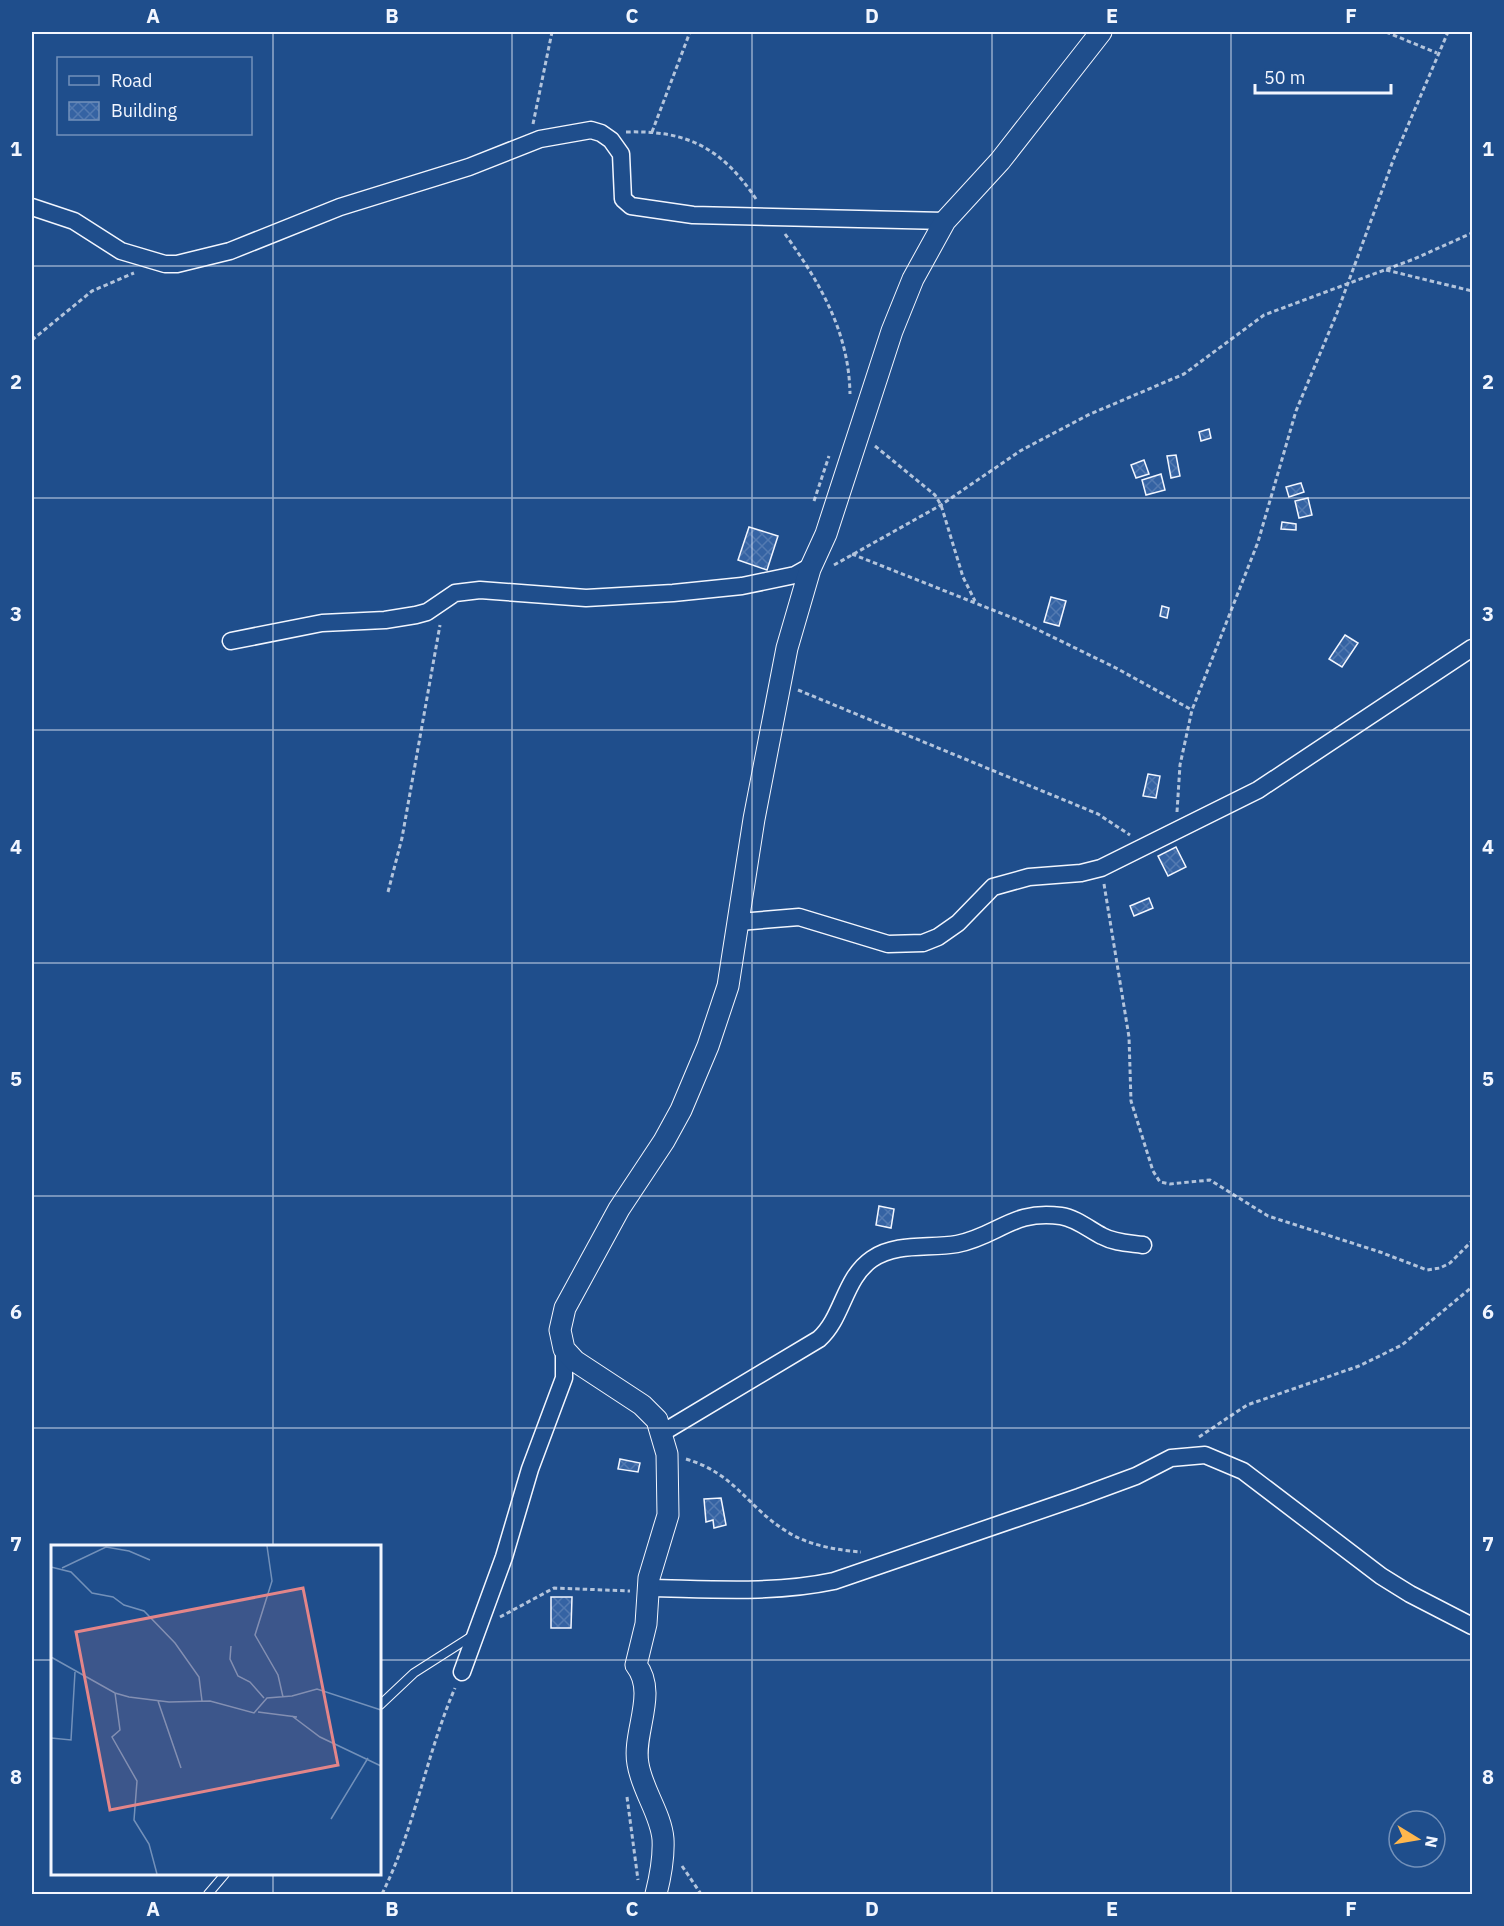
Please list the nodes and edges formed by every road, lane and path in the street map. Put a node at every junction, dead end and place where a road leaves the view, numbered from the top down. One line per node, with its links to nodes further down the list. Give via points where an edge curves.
1 (552, 32): 9 (path)
2 (690, 32): 7 (path)
3 (1101, 32): 12 (street, via 1000,160)
4 (1386, 32): 6 (path)
5 (1448, 32): 6 (path)
6 (1437, 53): 16 (path)
7 (652, 132): 8 (path); 11 (path, via 682,136 710,150 743,178)
8 (601, 133): 9 (street, via 591,130); 11 (street, via 621,154 620,184 627,204 693,214)
9 (529, 143): 14 (street, via 414,186 340,207 230,251 189,263)
10 (32, 207): 14 (street, via 74,221 121,252)
11 (772, 218): 12 (street); 19 (path, via 802,257 834,314 844,344)
12 (945, 221): 20 (street, via 913,279 892,331)
13 (1473, 233): 15 (path)
14 (165, 264): 18 (path, via 92,291)
15 (1385, 270): 16 (path); 17 (path)
16 (1347, 283): 22 (path, via 1264,315 1185,374 1068,425); 31 (path, via 1296,411 1258,542)
17 (1473, 291)
18 (32, 340)
19 (850, 398)
20 (860, 432): 22 (path, via 926,487); 25 (street)
21 (829, 456): 23 (path)
22 (941, 505): 24 (path); 27 (path)
23 (811, 512)
24 (852, 554): 25 (path, via 832,566); 27 (path)
25 (811, 568): 26 (street, via 795,576 742,586 673,593 586,598 480,590); 30 (street)
26 (446, 596): 28 (street, via 427,612 416,615 322,623); 35 (path, via 402,838)
27 (975, 603): 31 (path, via 1116,668)
28 (231, 641)
29 (1473, 648): 32 (street, via 1258,790)
30 (780, 682): 33 (path, via 1098,814); 36 (street)
31 (1192, 710): 32 (path, via 1180,765)
32 (1177, 831): 33 (street)
33 (1146, 846): 34 (street)
34 (1101, 868): 36 (street, via 1001,884 988,891 958,923 938,937 904,946 799,917); 37 (path, via 1129,1037 1131,1101 1160,1182 1210,1180 1268,1216 1427,1270 1450,1263)
35 (388, 892)
36 (739, 922): 40 (street, via 728,986 708,1046 664,1141 619,1209 569,1298 560,1330)
37 (1473, 1241)
38 (1143, 1245): 42 (street, via 1104,1238 1065,1216 1042,1214 1025,1216 956,1244 887,1251 862,1268 829,1330 819,1339)
39 (1473, 1287): 41 (path, via 1402,1345 1359,1366 1247,1405)
40 (564, 1349): 42 (street, via 574,1361 642,1405 657,1420); 46 (street, via 564,1378)
41 (1198, 1438)
42 (664, 1444): 43 (path, via 723,1475 786,1531 819,1544); 44 (street, via 668,1515)
43 (869, 1551)
44 (648, 1590): 45 (street, via 771,1590 834,1581 1079,1497 1171,1458 1194,1454 1224,1461 1243,1471 1380,1576); 46 (path, via 554,1588); 52 (street, via 646,1624 636,1665 643,1674 644,1701 637,1763 663,1838)
45 (1473, 1626)
46 (478, 1630): 47 (street); 48 (lane, via 414,1672)
47 (462, 1672): 51 (path, via 442,1719 422,1793)
48 (381, 1704)
49 (224, 1875): 50 (lane)
50 (208, 1894)
51 (381, 1894)
52 (656, 1894)

